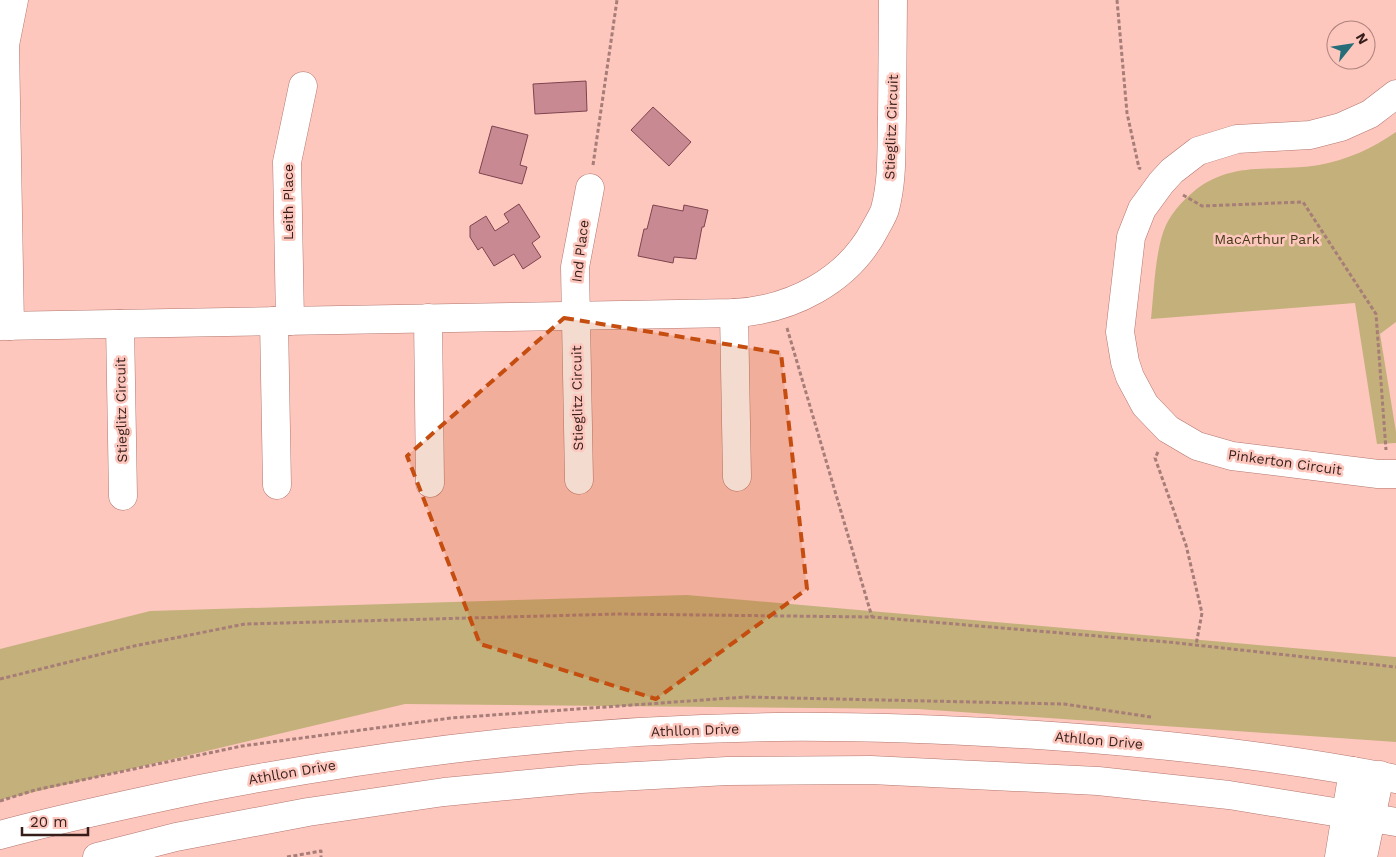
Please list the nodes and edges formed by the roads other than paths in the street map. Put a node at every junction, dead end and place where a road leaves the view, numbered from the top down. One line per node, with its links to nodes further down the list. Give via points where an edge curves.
1 (14, 0): 11 (street, via 5,46)
2 (894, 0): 6 (street, Stieglitz Circuit, via 891,178 884,211 868,242 828,282 780,305)
3 (303, 86): 9 (street, Leith Place, via 287,162)
4 (1396, 94): 12 (street, Pinkerton Circuit, via 1370,114 1341,127 1310,135 1237,139 1198,151 1172,171 1160,182 1142,209 1131,237 1120,332 1125,362 1145,406 1168,429 1197,446 1232,456)
5 (590, 188): 7 (street, Ind Place, via 575,267)
6 (734, 313): 7 (street, Stieglitz Circuit); 13 (street)
7 (576, 315): 8 (street, Stieglitz Circuit); 14 (street, Stieglitz Circuit)
8 (428, 318): 9 (street, Stieglitz Circuit); 15 (street)
9 (282, 321): 10 (street, Stieglitz Circuit); 16 (street)
10 (120, 324): 11 (street, Stieglitz Circuit); 17 (street, Stieglitz Circuit)
11 (5, 326)
12 (1392, 474)
13 (737, 477)
14 (579, 480)
15 (430, 483)
16 (277, 485)
17 (123, 496)
18 (1353, 771): 19 (street, Athllon Drive); 20 (street); 21 (street, Athllon Drive, via 1127,741 961,730 776,727 633,732 494,744 291,771 124,804)
19 (1388, 777): 20 (street)
20 (1371, 817): 22 (street, via 1229,795 1098,781 871,770 727,771 581,779 444,792 308,812 176,837); 23 (street); 24 (street)
21 (0, 835)
22 (96, 857)
23 (1339, 857)
24 (1362, 857)

